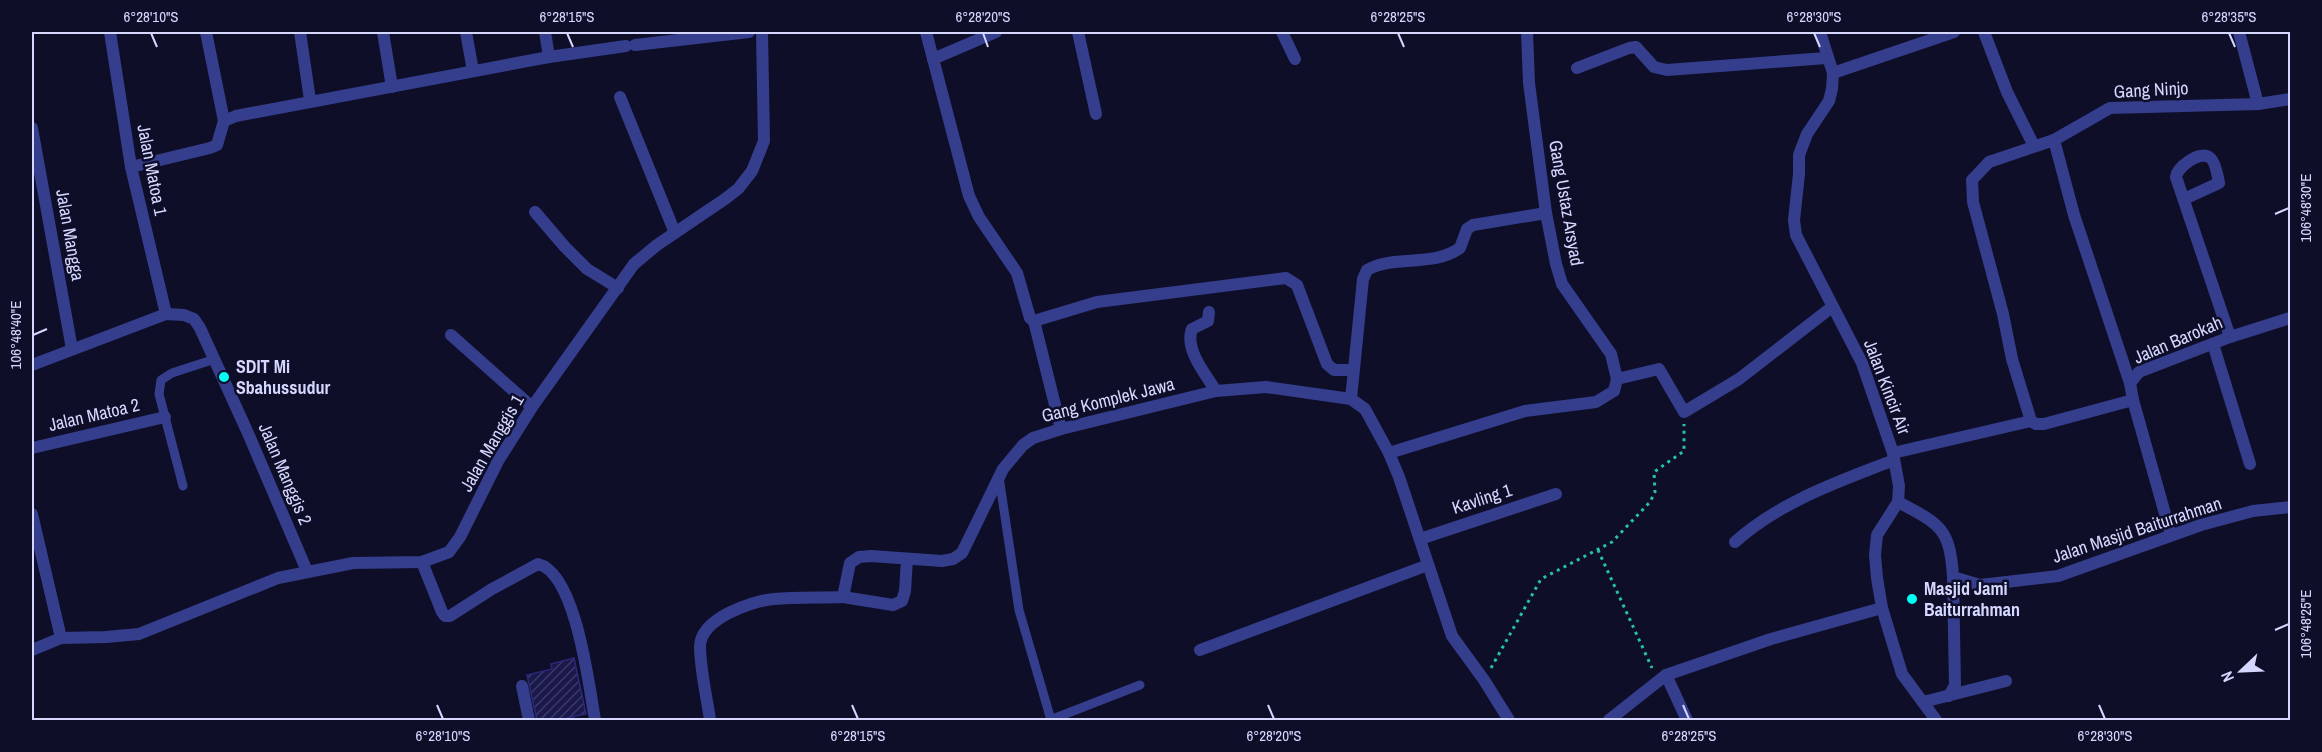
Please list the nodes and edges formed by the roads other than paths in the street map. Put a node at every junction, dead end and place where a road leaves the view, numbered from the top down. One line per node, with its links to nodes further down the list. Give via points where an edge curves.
1 (110, 32): 35 (street, Jalan Matoa 1)
2 (206, 32): 31 (street)
3 (300, 32): 28 (street)
4 (383, 32): 25 (street)
5 (466, 32): 23 (street)
6 (545, 32): 18 (street)
7 (750, 32): 18 (street)
8 (762, 32): 39 (street, Jalan Manggis 1, via 764,141 758,158 738,189)
9 (926, 32): 20 (street)
10 (996, 32): 20 (street)
11 (1078, 32): 30 (street)
12 (1282, 32): 21 (street)
13 (1527, 32): 38 (street, Gang Ustaz Arsyad, via 1529,83)
14 (1820, 32): 19 (street)
15 (1954, 32): 24 (street)
16 (1984, 32): 34 (street, via 2007,92)
17 (2239, 32): 29 (street)
18 (549, 57): 23 (street)
19 (1826, 58): 22 (street, via 1667,70 1654,67 1636,47); 24 (street)
20 (933, 59): 45 (street, via 969,196 1017,273)
21 (1295, 59)
22 (1577, 68)
23 (473, 71): 25 (street)
24 (1833, 73): 41 (street, Jalan Kincir Air, via 1829,101 1807,134 1799,155 1794,220 1796,235)
25 (392, 87): 28 (street)
26 (620, 97): 39 (street)
27 (2290, 99): 29 (street, Gang Ninjo)
28 (310, 100): 31 (street)
29 (2258, 104): 33 (street, Gang Ninjo, via 2110,108)
30 (1096, 114)
31 (224, 121): 35 (street, via 217,145)
32 (32, 128): 49 (street, Jalan Mangga)
33 (2054, 140): 34 (street, Gang Ninjo); 54 (street, via 2074,215)
34 (2034, 146): 60 (street, Gang Ninjo, via 1989,162 1972,180 1973,202)
35 (131, 167): 43 (street, Jalan Matoa 1)
36 (2184, 199): 47 (street)
37 (535, 212): 40 (street, via 588,269)
38 (1546, 213): 52 (street, via 1473,225 1467,229 1460,248 1442,257 1376,265 1367,270); 53 (street, Gang Ustaz Arsyad, via 1562,284 1611,354)
39 (675, 233): 40 (street, Jalan Manggis 1, via 634,264)
40 (618, 288): 58 (street, Jalan Manggis 1)
41 (1832, 307): 53 (street, via 1738,379 1684,412 1659,369); 64 (street, Jalan Kincir Air, via 1862,363)
42 (1209, 312): 55 (street, via 1208,321 1192,329 1190,340)
43 (166, 314): 49 (street); 50 (street, Jalan Manggis 2, via 194,319)
44 (2290, 318): 47 (street, Jalan Barokah)
45 (1034, 321): 52 (street, via 1097,302 1286,278 1297,285 1328,364 1334,370); 61 (street)
46 (451, 335): 58 (street)
47 (2230, 337): 48 (street, Jalan Barokah)
48 (2213, 344): 54 (street, Jalan Barokah, via 2139,372); 65 (street)
49 (72, 349): 51 (street)
50 (215, 359): 59 (lane, via 161,380 159,394); 78 (street, Jalan Manggis 2)
51 (32, 365)
52 (1352, 370): 56 (street)
53 (1617, 379): 63 (street, via 1614,391 1596,402 1525,411)
54 (2130, 383): 57 (street, Jalan Barokah)
55 (1216, 392): 56 (street, Gang Komplek Jawa, via 1266,387); 61 (street, Gang Komplek Jawa)
56 (1351, 399): 63 (street, via 1365,409)
57 (2133, 400): 60 (street, via 2044,424); 72 (street, Jalan Barokah)
58 (532, 407): 76 (street, Jalan Manggis 1, via 498,461 460,537 449,552)
59 (165, 417): 62 (street, Jalan Matoa 2); 67 (lane)
60 (2031, 421): 64 (street)
61 (1061, 429): 66 (street, Gang Komplek Jawa, via 1033,438)
62 (32, 448)
63 (1389, 453): 73 (street)
64 (1894, 456): 69 (street, Jalan Kincir Air); 74 (street, via 1800,497)
65 (2250, 464)
66 (999, 476): 75 (street, Gang Komplek Jawa, via 962,553 942,561); 94 (lane, via 1019,610)
67 (183, 486)
68 (1556, 494): 73 (street, Kavling 1)
69 (1899, 502): 79 (street, via 1945,533); 81 (street, via 1877,535 1875,555)
70 (2290, 507): 72 (street, Jalan Masjid Baiturrahman, via 2253,511)
71 (32, 514): 82 (street)
72 (2171, 535): 79 (street, Jalan Masjid Baiturrahman, via 2058,576 1980,585)
73 (1420, 539): 77 (street)
74 (1735, 542)
75 (907, 560): 80 (street, Gang Komplek Jawa, via 859,557 850,563); 80 (street, via 902,601 893,604)
76 (422, 562): 78 (street, Jalan Manggis 1, via 353,563); 92 (street, via 446,616 537,564 545,566 567,595 580,637)
77 (1428, 565): 84 (street); 95 (street, via 1452,636)
78 (307, 572): 82 (street, Jalan Manggis 1, via 278,578 140,634)
79 (1953, 577): 89 (street, via 1955,685)
80 (843, 597): 93 (street, via 771,599 740,608 707,628 700,645)
81 (1882, 608): 85 (street, via 1771,639); 90 (street, via 1902,674)
82 (60, 638): 83 (street)
83 (32, 650)
84 (1200, 650)
85 (1662, 678): 96 (street); 97 (street)
86 (2006, 681): 89 (street)
87 (1140, 685): 94 (lane)
88 (522, 686): 91 (street)
89 (1948, 696): 90 (street)
90 (1923, 702): 98 (street)
91 (530, 720)
92 (595, 720)
93 (710, 720)
94 (1050, 720)
95 (1509, 720)
96 (1610, 720)
97 (1687, 720)
98 (1936, 720)

